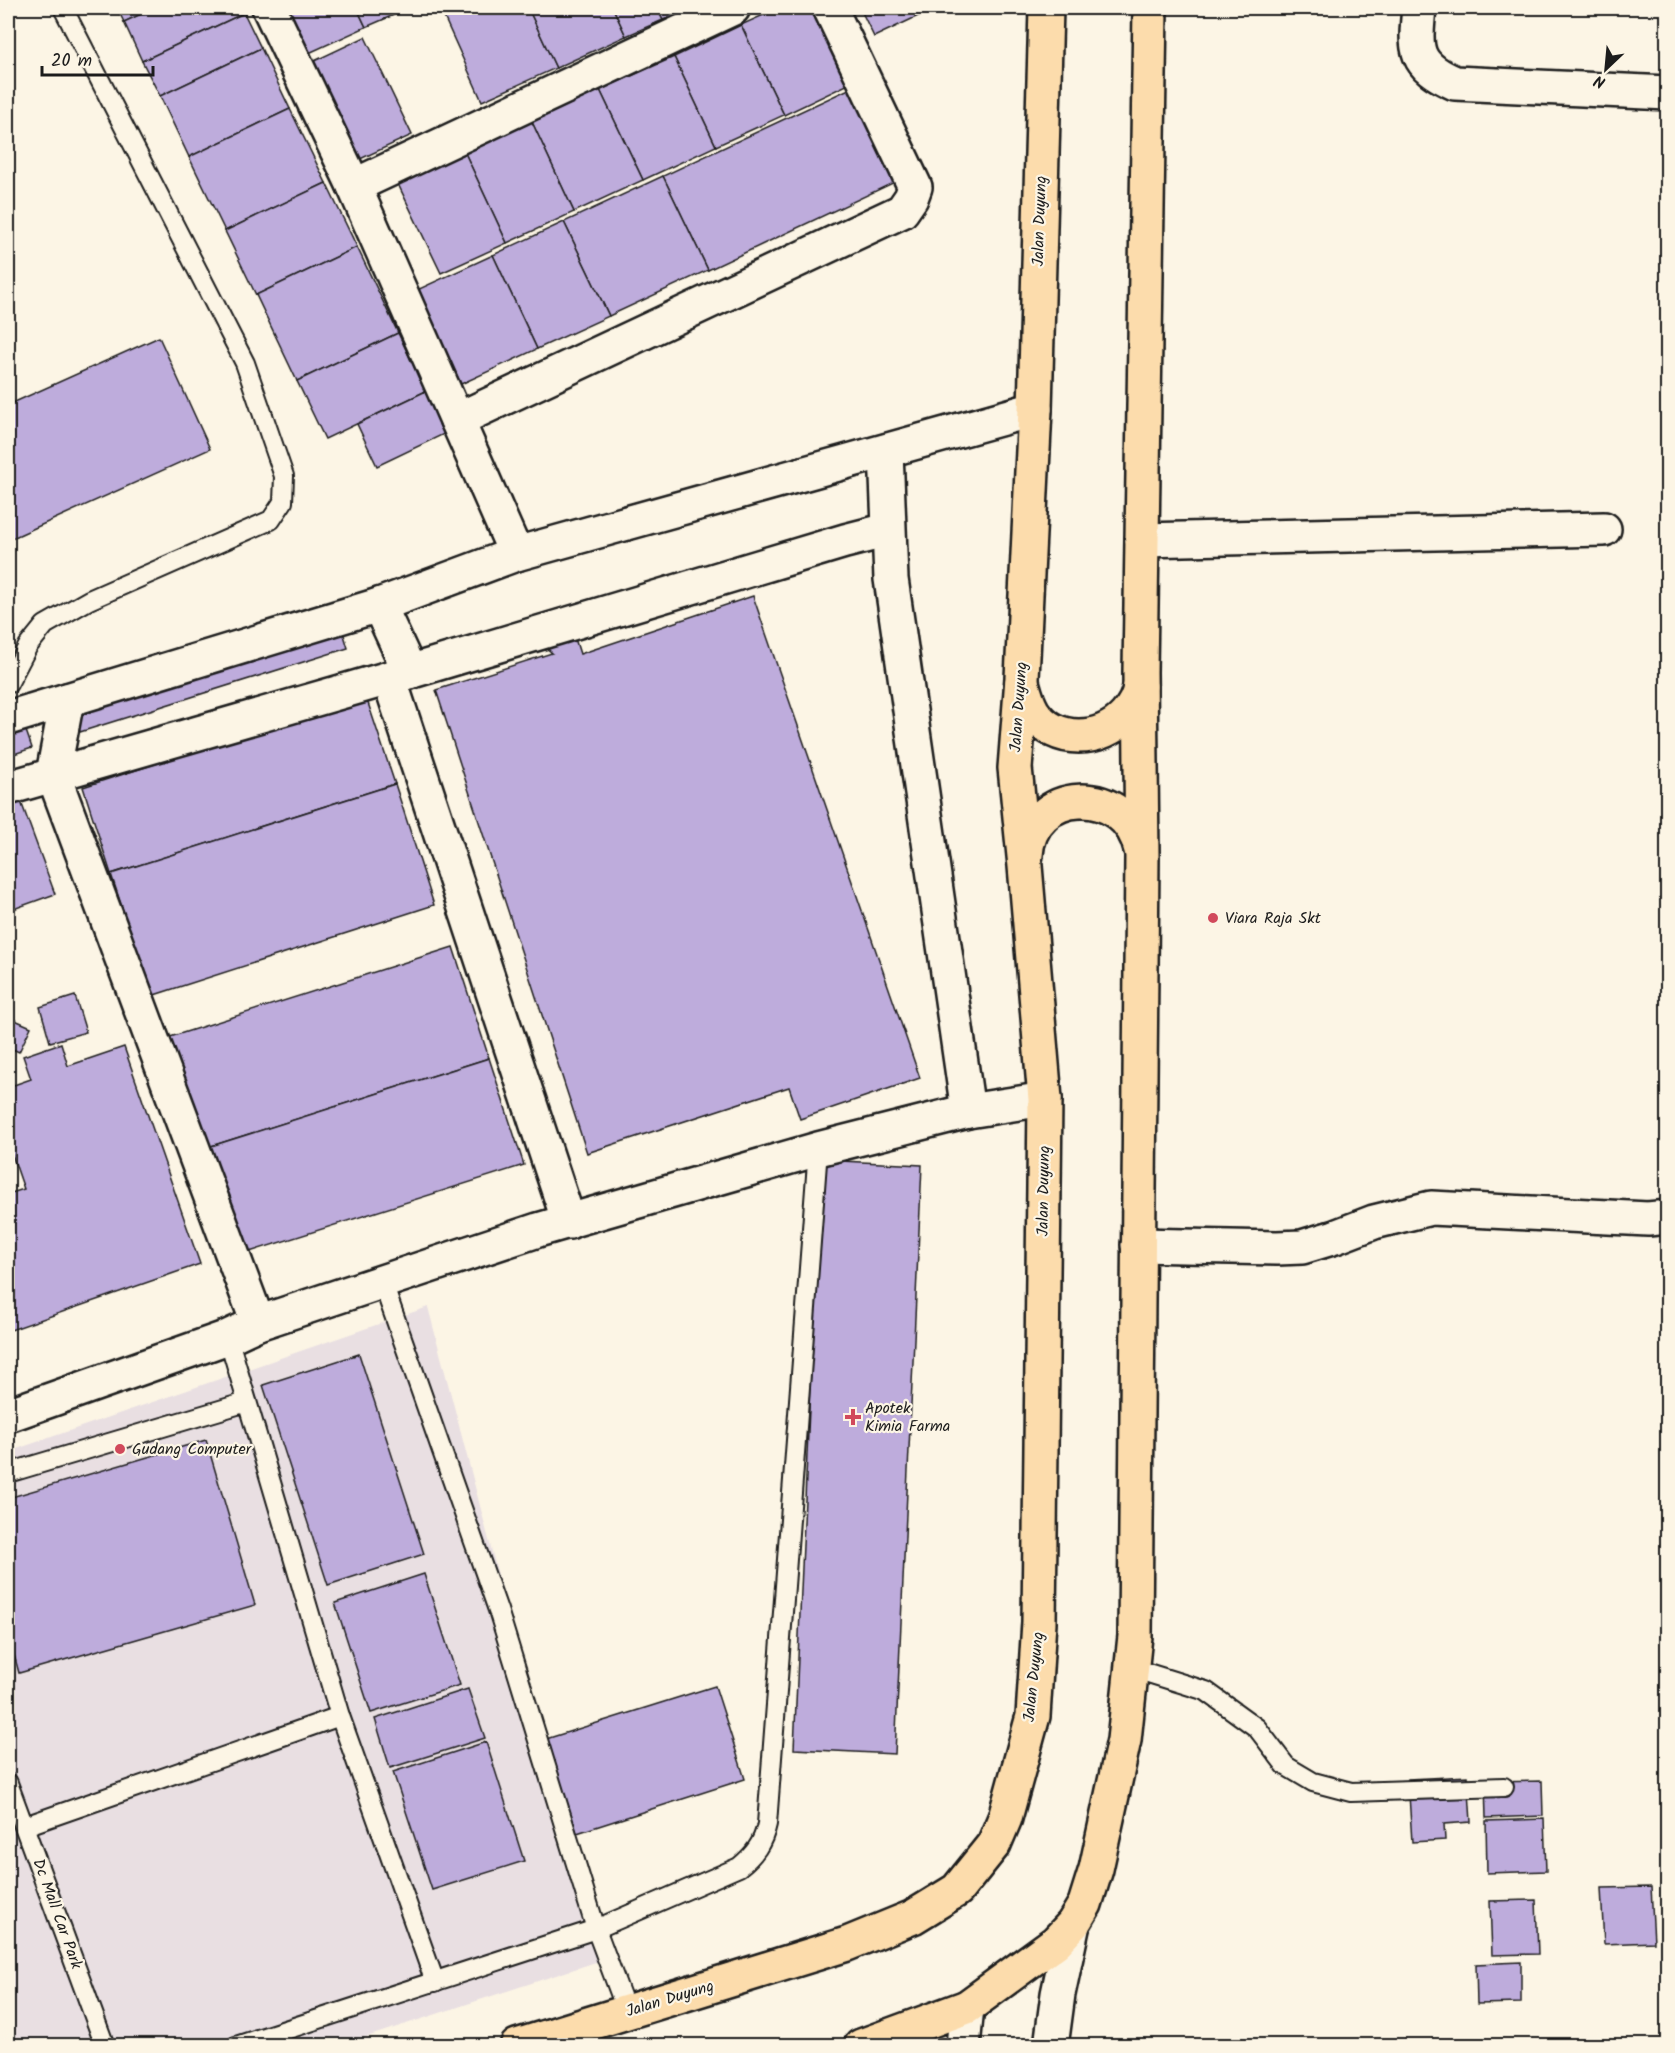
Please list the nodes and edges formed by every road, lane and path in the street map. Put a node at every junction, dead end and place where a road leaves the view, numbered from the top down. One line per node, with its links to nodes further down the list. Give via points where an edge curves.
1 (63, 8): 21 (lane, via 245,363 284,476 283,502 271,520 89,600 45,625 28,646)
2 (269, 8): 9 (street)
3 (733, 8): 9 (street)
4 (830, 8): 11 (street, via 915,187 902,211)
5 (1046, 8): 10 (highway, Jalan Duyung)
6 (1150, 8): 15 (highway)
7 (1419, 8): 8 (street, via 1416,41 1423,63 1435,75 1455,83)
8 (1668, 93)
9 (354, 186): 11 (street)
10 (1035, 409): 12 (street); 20 (highway, Jalan Duyung)
11 (457, 420): 16 (street)
12 (885, 451): 13 (street); 16 (street)
13 (888, 530): 19 (street); 29 (street, via 891,579)
14 (1604, 530): 15 (street)
15 (1142, 540): 18 (highway)
16 (516, 554): 17 (street)
17 (379, 605): 19 (street); 22 (street)
18 (1140, 672): 20 (highway, via 1139,691 1120,723 1104,733 1085,737 1066,735 1035,714 1025,697); 26 (highway)
19 (400, 675): 24 (street); 32 (street)
20 (1022, 678): 27 (highway, Jalan Duyung, via 1015,768)
21 (8, 684)
22 (67, 700): 23 (street); 24 (street)
23 (8, 718)
24 (53, 774): 25 (street); 35 (street)
25 (8, 789)
26 (1142, 856): 27 (highway, via 1129,822 1100,802 1082,800 1046,813 1033,828 1026,846); 33 (highway)
27 (1025, 866): 28 (highway, Jalan Duyung)
28 (1045, 1099): 29 (street); 49 (highway, Jalan Duyung, via 1039,1622 1033,1716 994,1844 957,1890 913,1917 847,1944)
29 (968, 1111): 30 (street)
30 (818, 1149): 32 (street); 46 (lane, via 765,1835 739,1867)
31 (1668, 1217): 33 (street, via 1431,1208 1374,1222 1302,1247)
32 (569, 1222): 34 (street)
33 (1138, 1245): 40 (highway)
34 (382, 1281): 35 (street); 46 (lane, via 498,1610)
35 (258, 1323): 36 (street)
36 (228, 1337): 37 (lane); 38 (street)
37 (247, 1402): 39 (lane); 41 (lane)
38 (8, 1414)
39 (8, 1473)
40 (1132, 1668): 43 (lane, via 1206,1691 1257,1728 1286,1766 1313,1782 1351,1792); 45 (highway, via 1124,1740 1096,1869 1085,1904)
41 (340, 1716): 44 (lane); 47 (lane)
42 (8, 1783): 44 (lane, Dc Mall Car Park)
43 (1504, 1787)
44 (25, 1826): 50 (lane, Dc Mall Car Park)
45 (1073, 1924): 48 (highway, via 1056,1942); 55 (street)
46 (596, 1929): 47 (lane); 49 (lane)
47 (435, 1982): 51 (lane)
48 (967, 2007): 53 (highway); 54 (street)
49 (627, 2012): 52 (highway, Jalan Duyung)
50 (105, 2046)
51 (236, 2046)
52 (517, 2046)
53 (861, 2046)
54 (963, 2046)
55 (1051, 2046)

